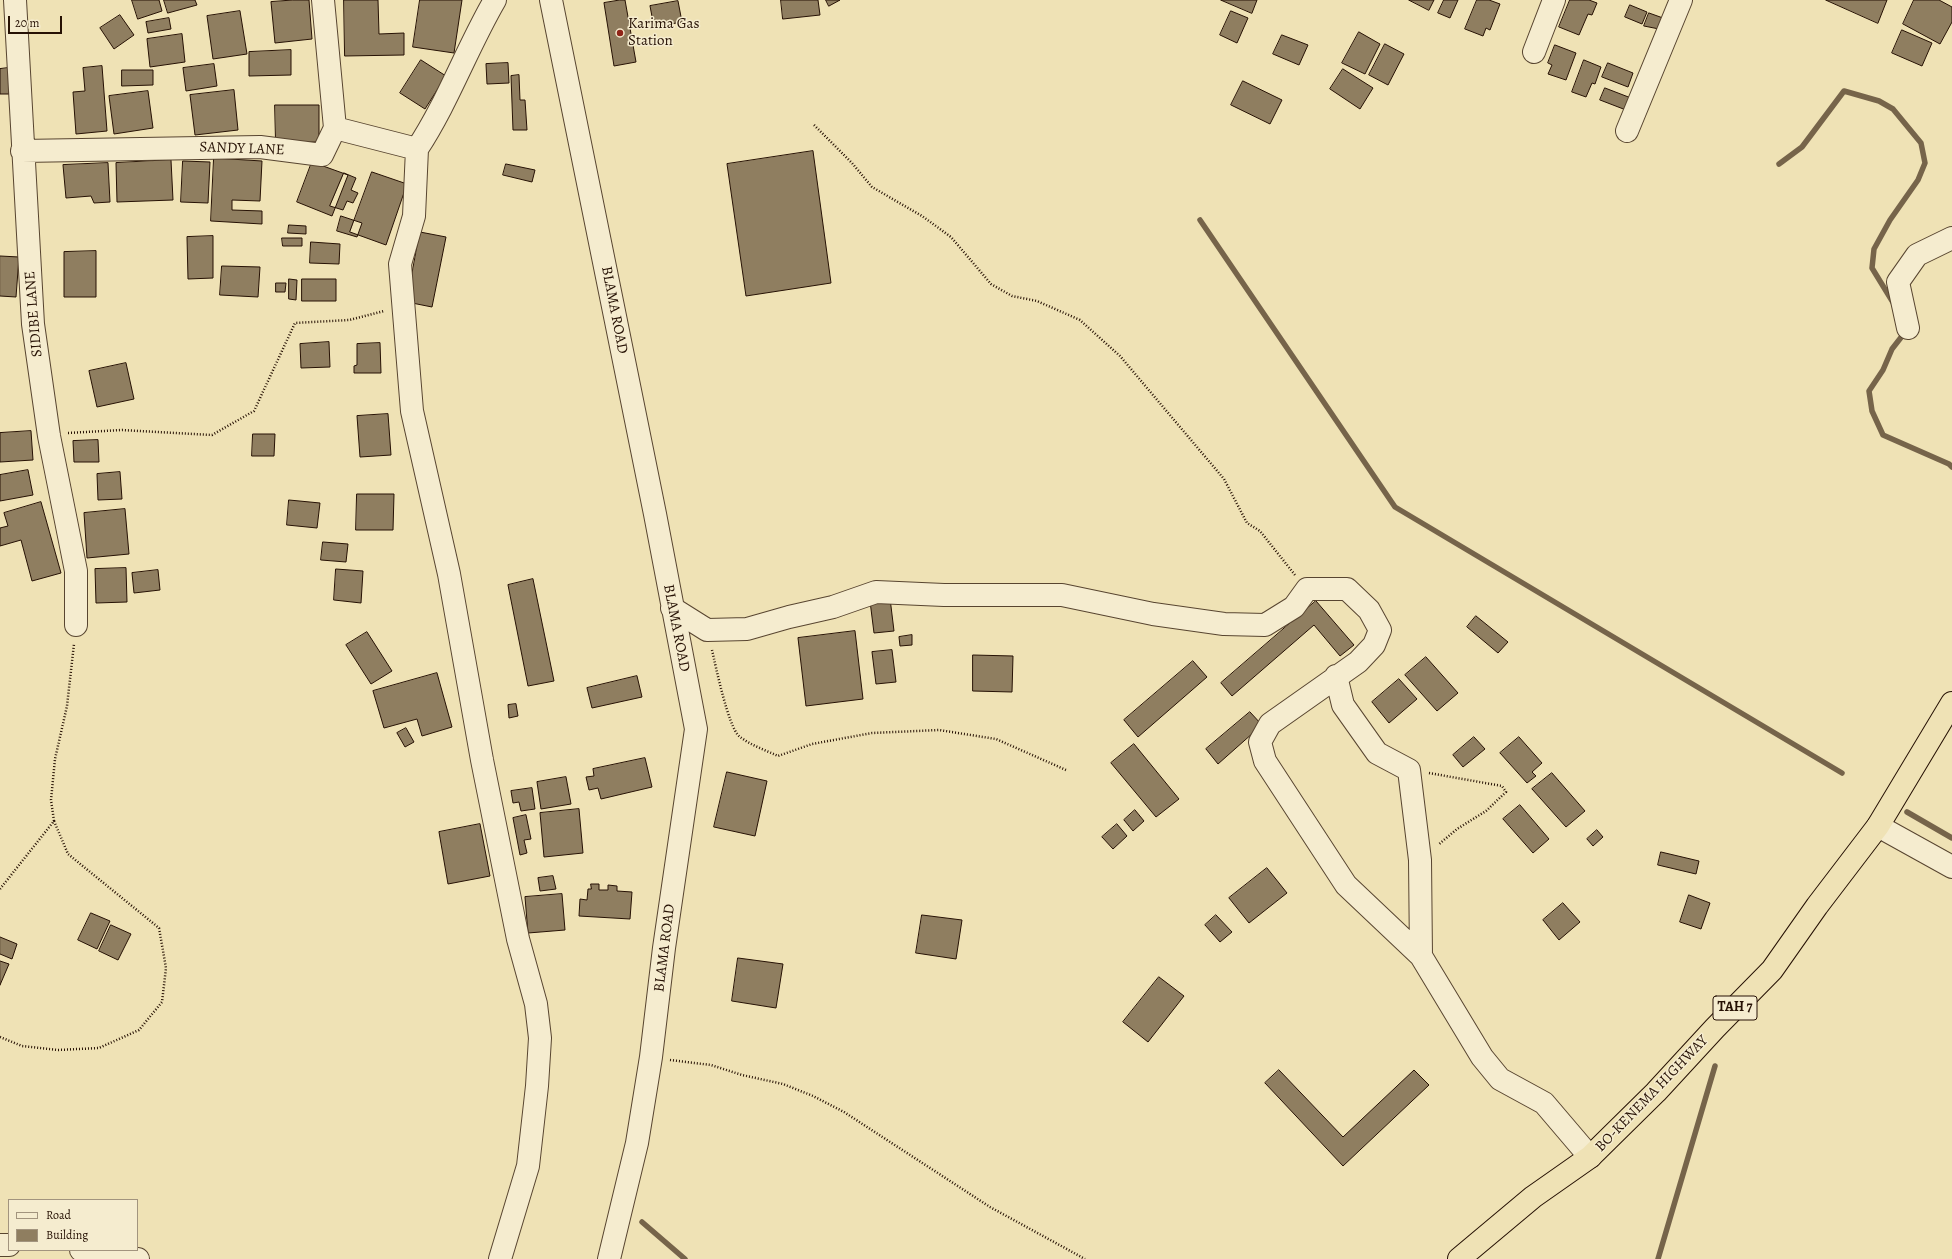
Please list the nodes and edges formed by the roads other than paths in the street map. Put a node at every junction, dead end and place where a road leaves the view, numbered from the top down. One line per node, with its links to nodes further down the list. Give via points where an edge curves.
1 (15, 0): 11 (street, SIDIBE LANE)
2 (323, 0): 8 (street)
3 (495, 0): 10 (street)
4 (551, 0): 14 (street, BLAMA ROAD, via 654,506)
5 (1554, 0): 7 (street)
6 (1681, 0): 9 (street)
7 (1534, 52)
8 (335, 128): 10 (street); 11 (street, SANDY LANE, via 322,155 260,147)
9 (1627, 131)
10 (417, 149): 24 (street, via 414,216 400,264 412,411 449,574 482,760 518,939 536,1004 540,1038 528,1166)
11 (22, 151): 15 (street, SIDIBE LANE, via 33,324 49,436 76,571)
12 (1952, 238): 13 (street, via 1917,255 1898,282)
13 (1908, 328)
14 (672, 608): 16 (street, via 707,630 747,629 789,616 834,607 876,592 944,596 1062,595 1153,614 1224,624 1265,625 1294,607 1307,589 1335,587 1347,589 1370,610 1380,630 1374,645 1358,662); 25 (street, BLAMA ROAD, via 696,729 664,948 651,1058 637,1143)
15 (76, 625)
16 (1336, 676): 20 (street, via 1343,705 1376,753 1409,770 1420,860); 20 (street, via 1270,724 1260,742 1265,761 1346,885)
17 (1952, 703): 18 (highway, BO-KENEMA HIGHWAY / TAH 7)
18 (1878, 826): 19 (street); 21 (highway, BO-KENEMA HIGHWAY / TAH 7, via 1772,970)
19 (1952, 867)
20 (1421, 956): 21 (street, via 1482,1057 1500,1079 1544,1103)
21 (1590, 1157): 26 (highway, BO-KENEMA HIGHWAY / TAH 7, via 1533,1198)
22 (87, 1251): 23 (street)
23 (138, 1259)
24 (500, 1259)
25 (609, 1259)
26 (1458, 1259)

